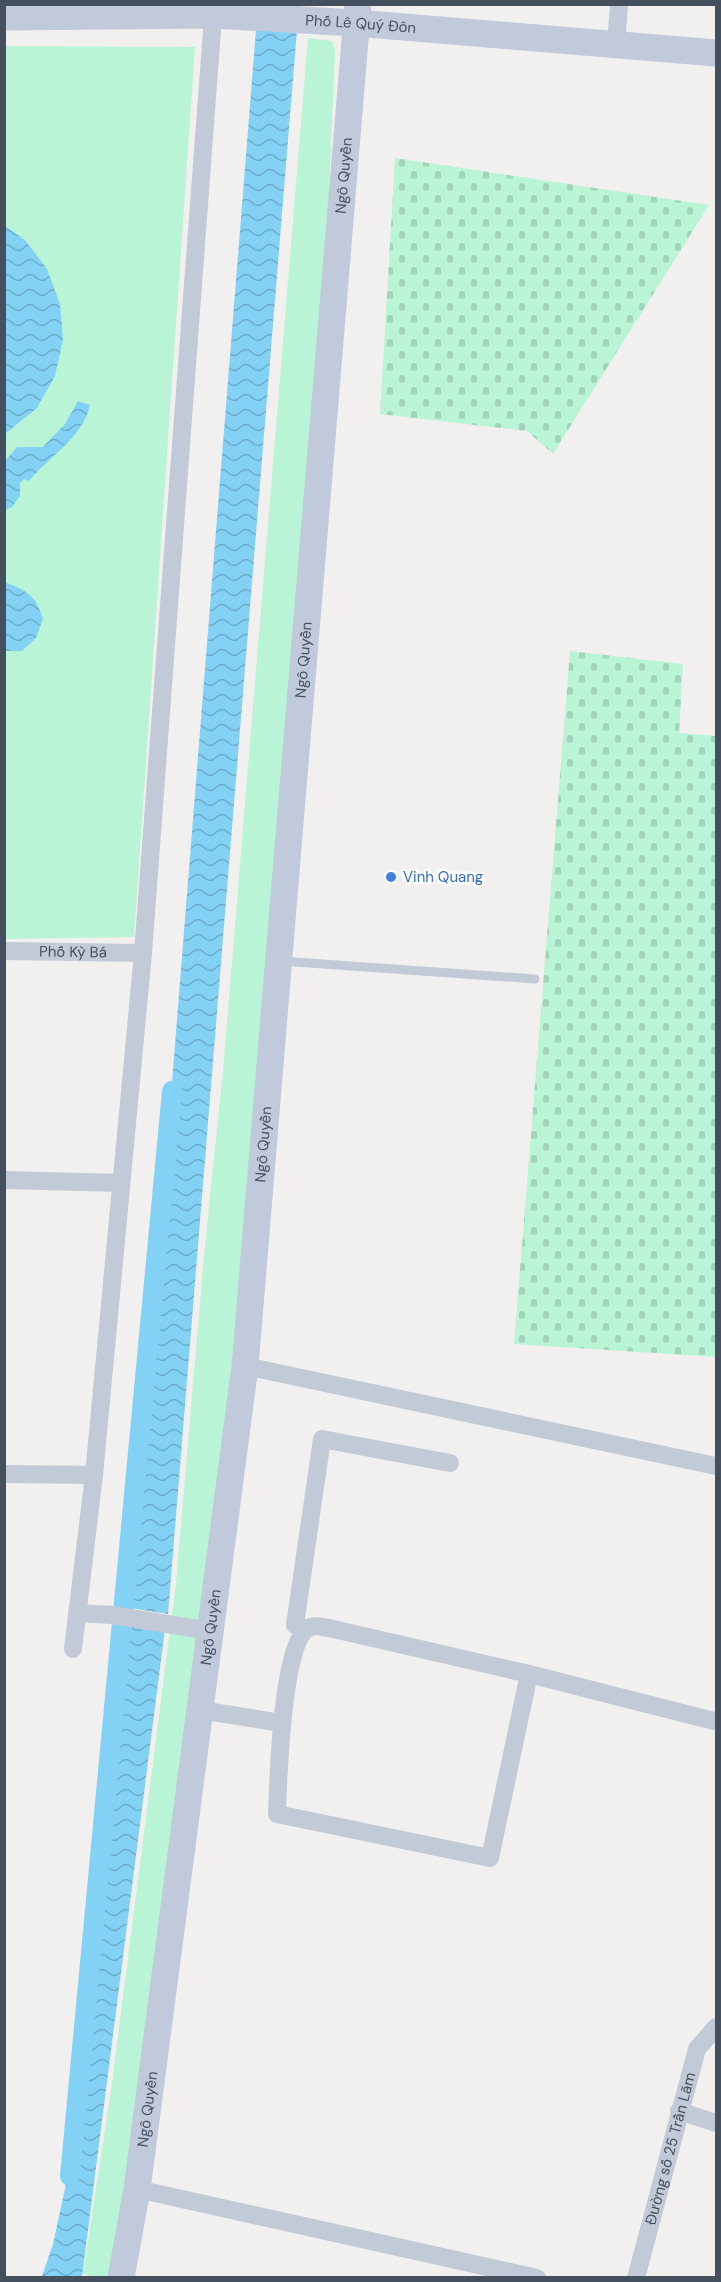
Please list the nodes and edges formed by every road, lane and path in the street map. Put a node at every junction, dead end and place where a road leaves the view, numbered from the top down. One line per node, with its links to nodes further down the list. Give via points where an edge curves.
1 (619, 4): 5 (street)
2 (213, 10): 3 (street, Phố Lê Quý Đôn, via 245,17 304,20); 4 (street, Phố Lê Quý Đôn); 8 (street)
3 (357, 14): 5 (street, Phố Lê Quý Đôn); 9 (street, Ngô Quyền)
4 (4, 17)
5 (616, 45): 6 (street, Phố Lê Quý Đôn)
6 (717, 52)
7 (4, 951): 8 (street, Phố Kỳ Bá)
8 (143, 953): 12 (street)
9 (279, 961): 10 (lane); 13 (street, Ngô Quyền)
10 (535, 979)
11 (4, 1180): 12 (street)
12 (121, 1183): 17 (street)
13 (245, 1366): 15 (street); 20 (street, Ngô Quyền)
14 (450, 1463): 19 (street, via 322,1439 295,1625)
15 (717, 1466)
16 (4, 1474): 17 (street)
17 (94, 1475): 18 (street)
18 (77, 1614): 20 (street, via 112,1615); 21 (street)
19 (306, 1629): 22 (street, via 329,1628); 25 (street, via 296,1644)
20 (210, 1630): 23 (street, Ngô Quyền)
21 (73, 1649)
22 (529, 1674): 24 (street); 25 (street, via 490,1858 277,1814)
23 (200, 1710): 25 (street); 29 (street, Ngô Quyền)
24 (714, 1721)
25 (281, 1723)
26 (717, 2027): 27 (street, Đường số 25 Trần Lãm, via 697,2049)
27 (679, 2111): 28 (street); 32 (street, Đường số 25 Trần Lãm)
28 (717, 2123)
29 (137, 2189): 30 (street, Ngô Quyền); 31 (street)
30 (122, 2277)
31 (537, 2277)
32 (636, 2277)

